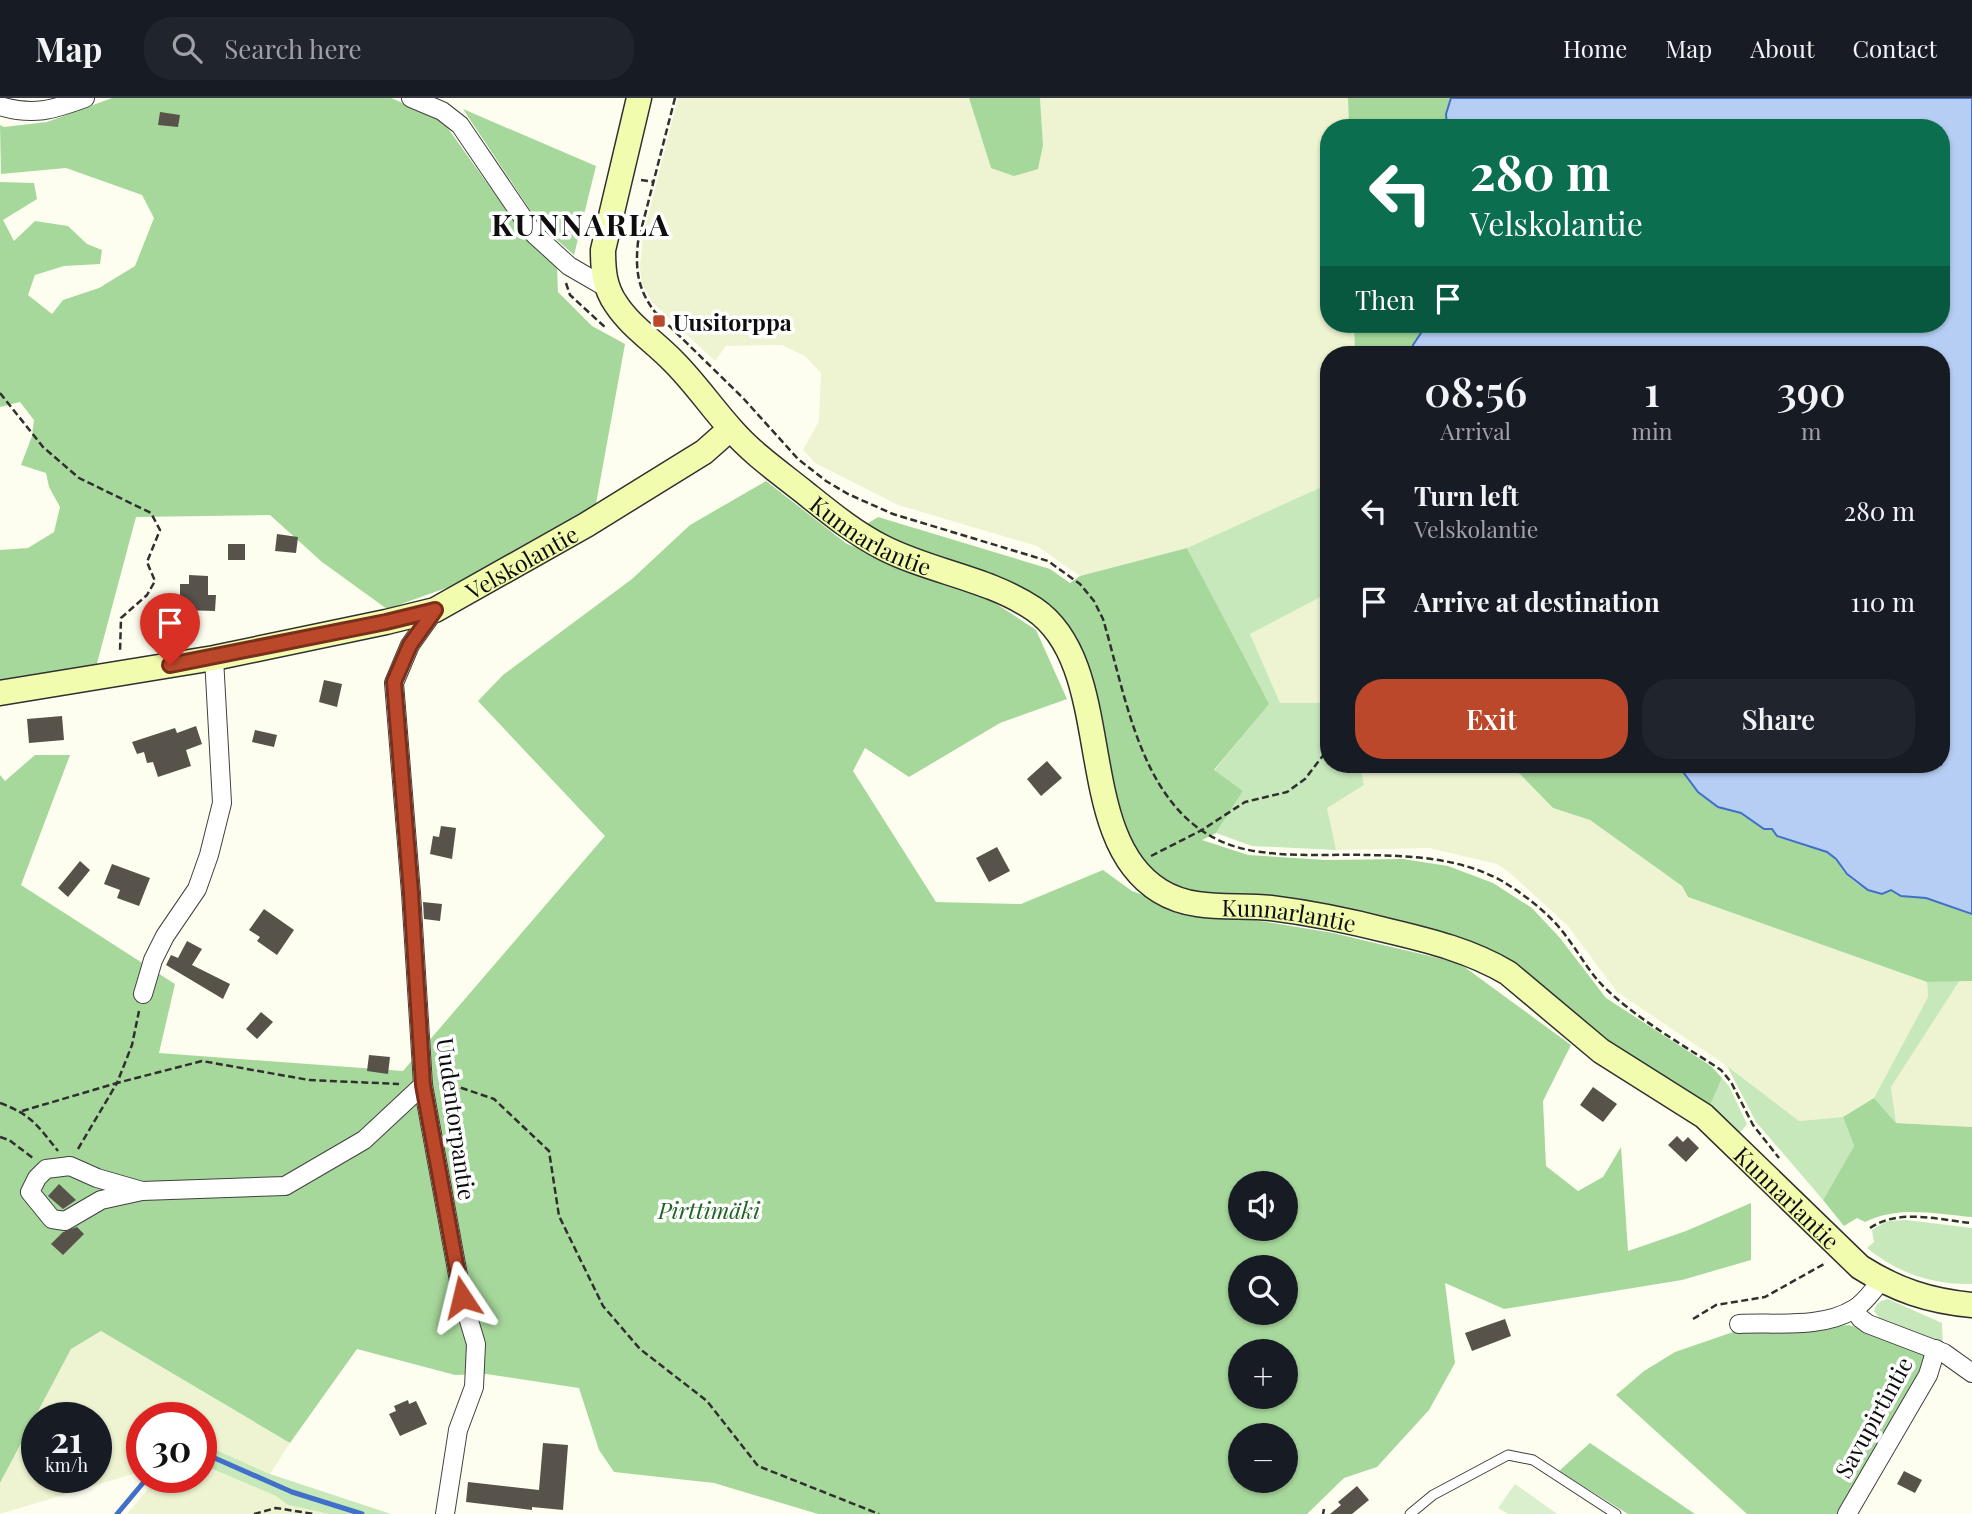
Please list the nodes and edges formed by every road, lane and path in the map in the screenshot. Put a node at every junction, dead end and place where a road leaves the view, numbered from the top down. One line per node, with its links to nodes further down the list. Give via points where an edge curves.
1 (85, 98): 5 (street, via 43,112)
2 (411, 98): 6 (street, via 442,111 460,125 534,234)
3 (639, 98): 7 (main road, via 605,240)
4 (675, 98): 16 (path, via 638,242 636,264 645,299 798,459 827,481 892,514 1048,561 1080,584 1103,619 1150,771 1179,812)
5 (0, 106)
6 (569, 266): 7 (street); 8 (path, via 566,282 570,295)
7 (607, 288): 10 (main road, Kunnarlantie, via 628,320 674,362)
8 (615, 334)
9 (0, 393): 13 (path, via 44,447 79,478 151,513 160,530 147,562 155,581 147,595 121,618 119,649)
10 (730, 429): 11 (main road, Velskolantie, via 704,452 586,525); 17 (main road, Kunnarlantie, via 850,528 884,548 1016,597 1054,626 1065,640 1079,676 1112,824)
11 (435, 610): 12 (main road, Velskolantie); 20 (street, Uudentorpantie, via 410,645 394,682)
12 (214, 658): 13 (main road, Velskolantie); 18 (street, via 222,803 197,888 165,936)
13 (126, 672): 14 (main road, Velskolantie)
14 (0, 693)
15 (1320, 759): 16 (path, via 1305,779 1287,792 1245,802)
16 (1202, 830): 17 (path); 24 (path, via 1236,847 1261,852 1415,856 1447,861 1501,881 1548,916 1620,1002 1721,1070 1753,1125)
17 (1133, 865): 31 (main road, Kunnarlantie, via 1157,889 1193,904 1337,918 1435,942 1491,963 1601,1051 1704,1116 1838,1246)
18 (143, 994): 19 (path, via 132,1045)
19 (117, 1083): 20 (path, via 202,1061 309,1080); 22 (path); 25 (path)
20 (423, 1085): 27 (street, via 364,1140 285,1186); 40 (street, Uudentorpantie, via 462,1297 476,1344 474,1387 458,1430); 41 (path, via 441,1081 494,1099 549,1151 559,1216 603,1306 640,1349 707,1401 758,1466)
21 (0, 1103): 22 (path)
22 (22, 1111): 25 (path)
23 (0, 1137): 26 (path)
24 (1783, 1162)
25 (70, 1166): 26 (street); 27 (street)
26 (46, 1169): 27 (street, via 30,1192 52,1219 65,1221 101,1200)
27 (142, 1191)
28 (1972, 1223): 29 (path, via 1905,1216 1881,1220)
29 (1870, 1228)
30 (1824, 1264): 34 (path, via 1765,1297 1716,1305)
31 (1881, 1281): 32 (main road, Kunnarlantie, via 1926,1298); 33 (street)
32 (1972, 1305)
33 (1855, 1309): 35 (street, via 1829,1319); 36 (street, Savupirtintie, via 1868,1324)
34 (1693, 1319)
35 (1739, 1324)
36 (1936, 1349): 37 (street); 44 (street, Savupirtintie, via 1928,1376)
37 (1972, 1373)
38 (254, 1514): 39 (path, via 276,1508)
39 (314, 1514)
40 (444, 1514)
41 (879, 1514)
42 (1410, 1514): 43 (lane, via 1433,1495 1508,1455 1533,1460)
43 (1616, 1514)
44 (1847, 1514)

